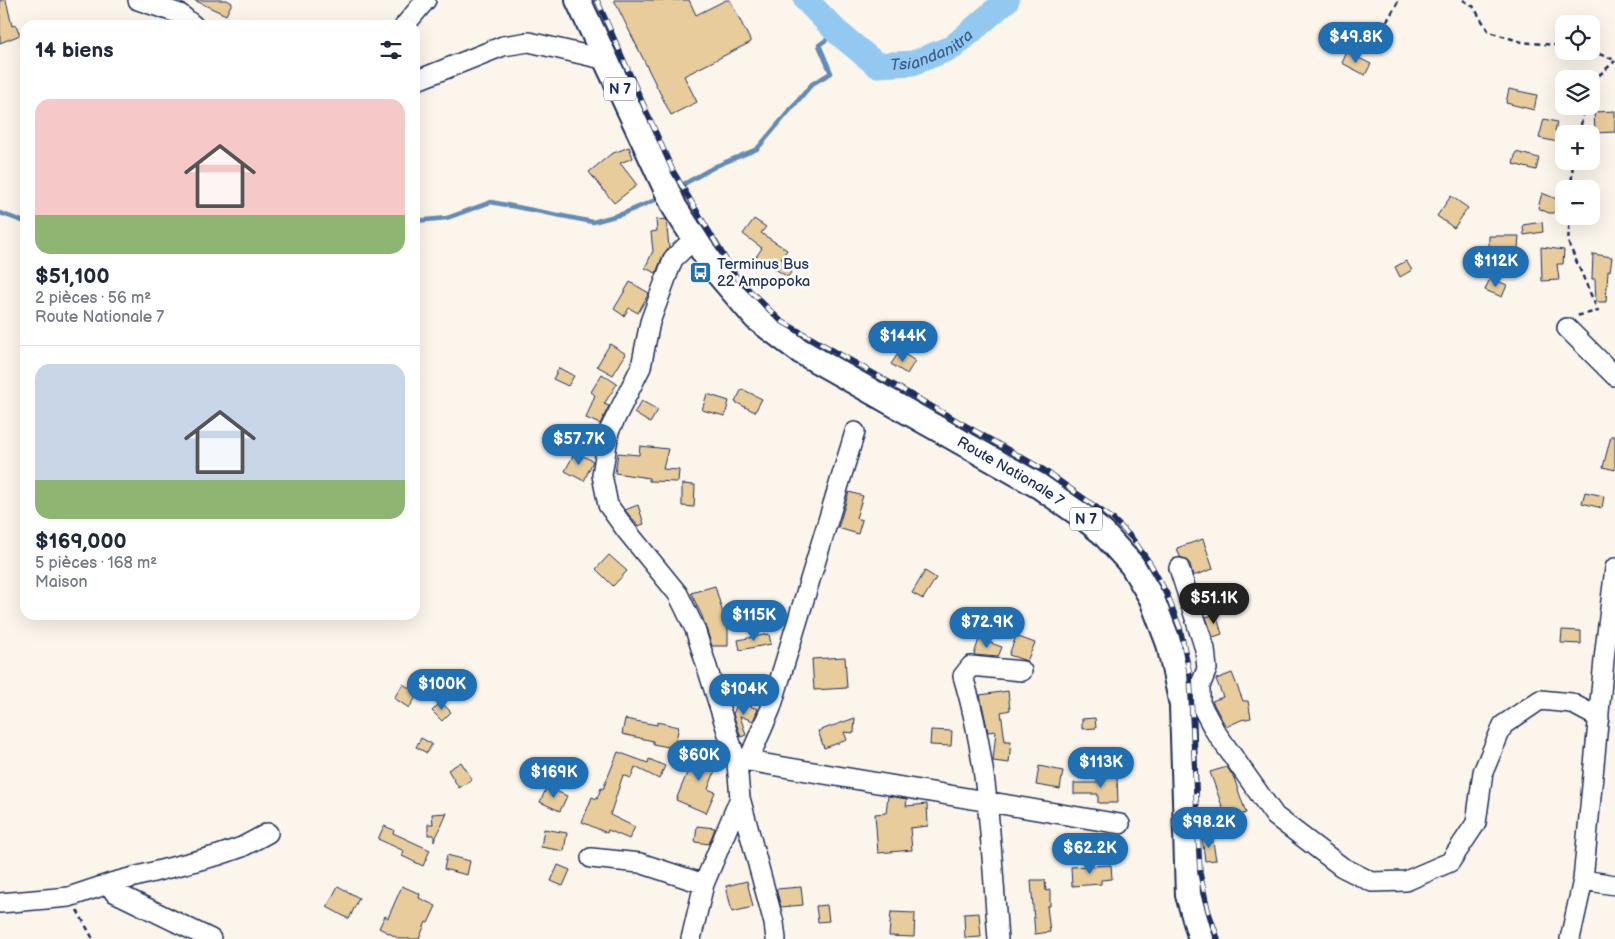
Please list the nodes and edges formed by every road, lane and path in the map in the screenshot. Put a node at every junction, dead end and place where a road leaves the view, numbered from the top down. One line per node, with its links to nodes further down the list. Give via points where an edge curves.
1 (138, 0): 6 (street, via 180,14)
2 (426, 0): 7 (street)
3 (578, 0): 11 (main road, N 7)
4 (1399, 0): 9 (path)
5 (1463, 0): 8 (path, via 1473,6 1489,32 1522,42)
6 (187, 20)
7 (409, 20)
8 (1555, 45)
9 (1369, 53)
10 (1600, 55): 12 (path)
11 (607, 60): 14 (street, via 529,42 503,46); 16 (main road, N 7, via 675,208)
12 (1615, 61): 13 (path)
13 (1600, 74)
14 (420, 79)
15 (1569, 225): 17 (path, via 1568,242 1598,311 1570,318)
16 (694, 239): 23 (main road, Route Nationale 7 / N 7, via 715,270 756,318 800,351 1039,486 1103,533 1132,565 1152,599); 25 (street, via 673,259 650,322 642,367 609,431 602,475 608,505 678,594 695,629)
17 (1567, 328): 18 (street)
18 (1615, 376)
19 (855, 432): 25 (street, via 771,708)
20 (1179, 568): 23 (street, via 1205,649 1206,669)
21 (1615, 568): 24 (street)
22 (1022, 672): 27 (street, via 971,666 963,676 972,704)
23 (1191, 704): 24 (street, via 1215,731 1275,816 1342,867 1372,882 1406,881 1450,862 1476,822 1483,772 1503,725 1540,700 1570,703); 42 (main road, Route Nationale 7 / N 7, via 1188,895)
24 (1599, 718): 31 (street)
25 (742, 762): 26 (street); 27 (street)
26 (740, 798): 33 (street); 40 (street)
27 (987, 801): 28 (street); 41 (street)
28 (1120, 824)
29 (268, 833): 32 (street, via 219,855)
30 (591, 858): 33 (street, via 640,863)
31 (1584, 880): 34 (street); 43 (street)
32 (111, 883): 35 (street); 38 (street, via 114,892)
33 (704, 884): 39 (street)
34 (1615, 885)
35 (69, 896): 36 (street); 37 (path)
36 (0, 903)
37 (93, 939)
38 (211, 939)
39 (691, 939)
40 (776, 939)
41 (998, 939)
42 (1201, 939)
43 (1570, 939)

